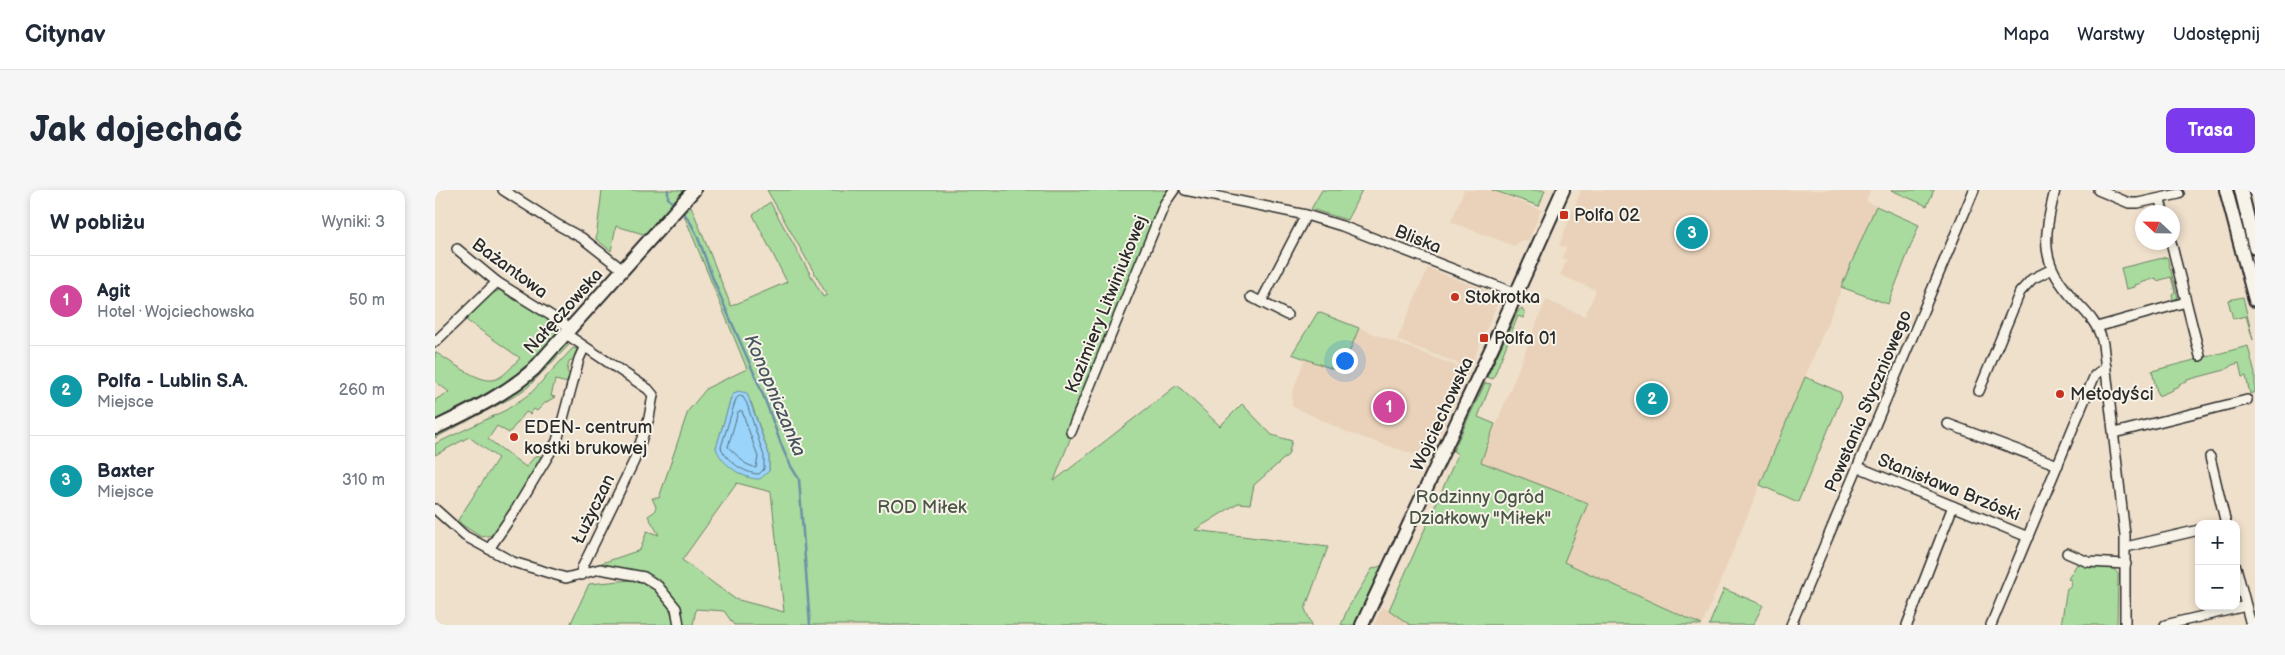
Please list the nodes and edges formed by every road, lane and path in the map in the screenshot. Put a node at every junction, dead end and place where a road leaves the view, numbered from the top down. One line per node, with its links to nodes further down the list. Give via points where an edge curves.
1 (503, 190): 19 (street, via 582,238)
2 (694, 190): 19 (main road, Nałęczowska)
3 (1174, 190): 37 (street, Kazimiery Litwiniukowej, via 1161,212)
4 (1185, 190): 14 (street, Bliska)
5 (1563, 190): 21 (main road, Wojciechowska)
6 (1975, 190): 41 (street, Powstania Styczniowego)
7 (2055, 190): 18 (street, via 2046,236)
8 (2098, 190): 12 (street, via 2129,203)
9 (2227, 190): 23 (main road)
10 (2241, 190): 15 (main road)
11 (2179, 194): 12 (street)
12 (2160, 200): 13 (street)
13 (2161, 205)
14 (1307, 215): 21 (street, Bliska); 24 (street)
15 (2255, 248)
16 (457, 249): 20 (street, Bażantowa)
17 (2173, 250): 25 (street)
18 (2052, 269): 27 (street, via 2064,289); 33 (street, via 2032,279 2020,292)
19 (623, 270): 28 (main road, Nałęczowska)
20 (497, 282): 28 (street, Bażantowa); 29 (street)
21 (1517, 294): 55 (main road, Wojciechowska)
22 (1251, 297): 24 (street)
23 (2255, 300)
24 (1261, 302): 26 (street)
25 (2186, 302): 27 (street); 31 (street)
26 (1287, 315)
27 (2097, 327): 32 (street)
28 (569, 331): 30 (street, Łużyczan); 36 (main road, Nałęczowska, via 516,385)
29 (436, 340)
30 (584, 348): 48 (street, via 561,434); 51 (street, Łużyczan, via 648,389 653,400 634,461 582,568)
31 (2200, 356)
32 (2106, 367): 38 (street); 40 (street, via 2095,375)
33 (1979, 391)
34 (2247, 400): 38 (street)
35 (1948, 424): 40 (street)
36 (435, 428)
37 (1071, 432)
38 (2114, 433): 47 (street)
39 (2210, 456): 44 (street)
40 (2058, 465): 46 (street)
41 (1858, 467): 42 (street, Stanisława Brzóski); 56 (street, Powstania Styczniowego)
42 (1953, 506): 46 (street, Stanisława Brzóski); 57 (street)
43 (435, 509): 48 (street, via 455,528)
44 (2225, 520)
45 (2195, 531): 47 (street)
46 (2028, 537): 58 (street)
47 (2126, 547): 50 (street)
48 (489, 549): 51 (street, via 513,562 566,578)
49 (2067, 553): 50 (street, via 2088,562)
50 (2126, 564): 59 (street)
51 (582, 575): 54 (street, via 600,569 644,577 658,586 676,608)
52 (2240, 583): 53 (street)
53 (2246, 606): 60 (street); 61 (street)
54 (679, 625)
55 (1362, 625)
56 (1791, 625)
57 (1907, 625)
58 (1991, 625)
59 (2125, 625)
60 (2165, 625)
61 (2251, 625)

